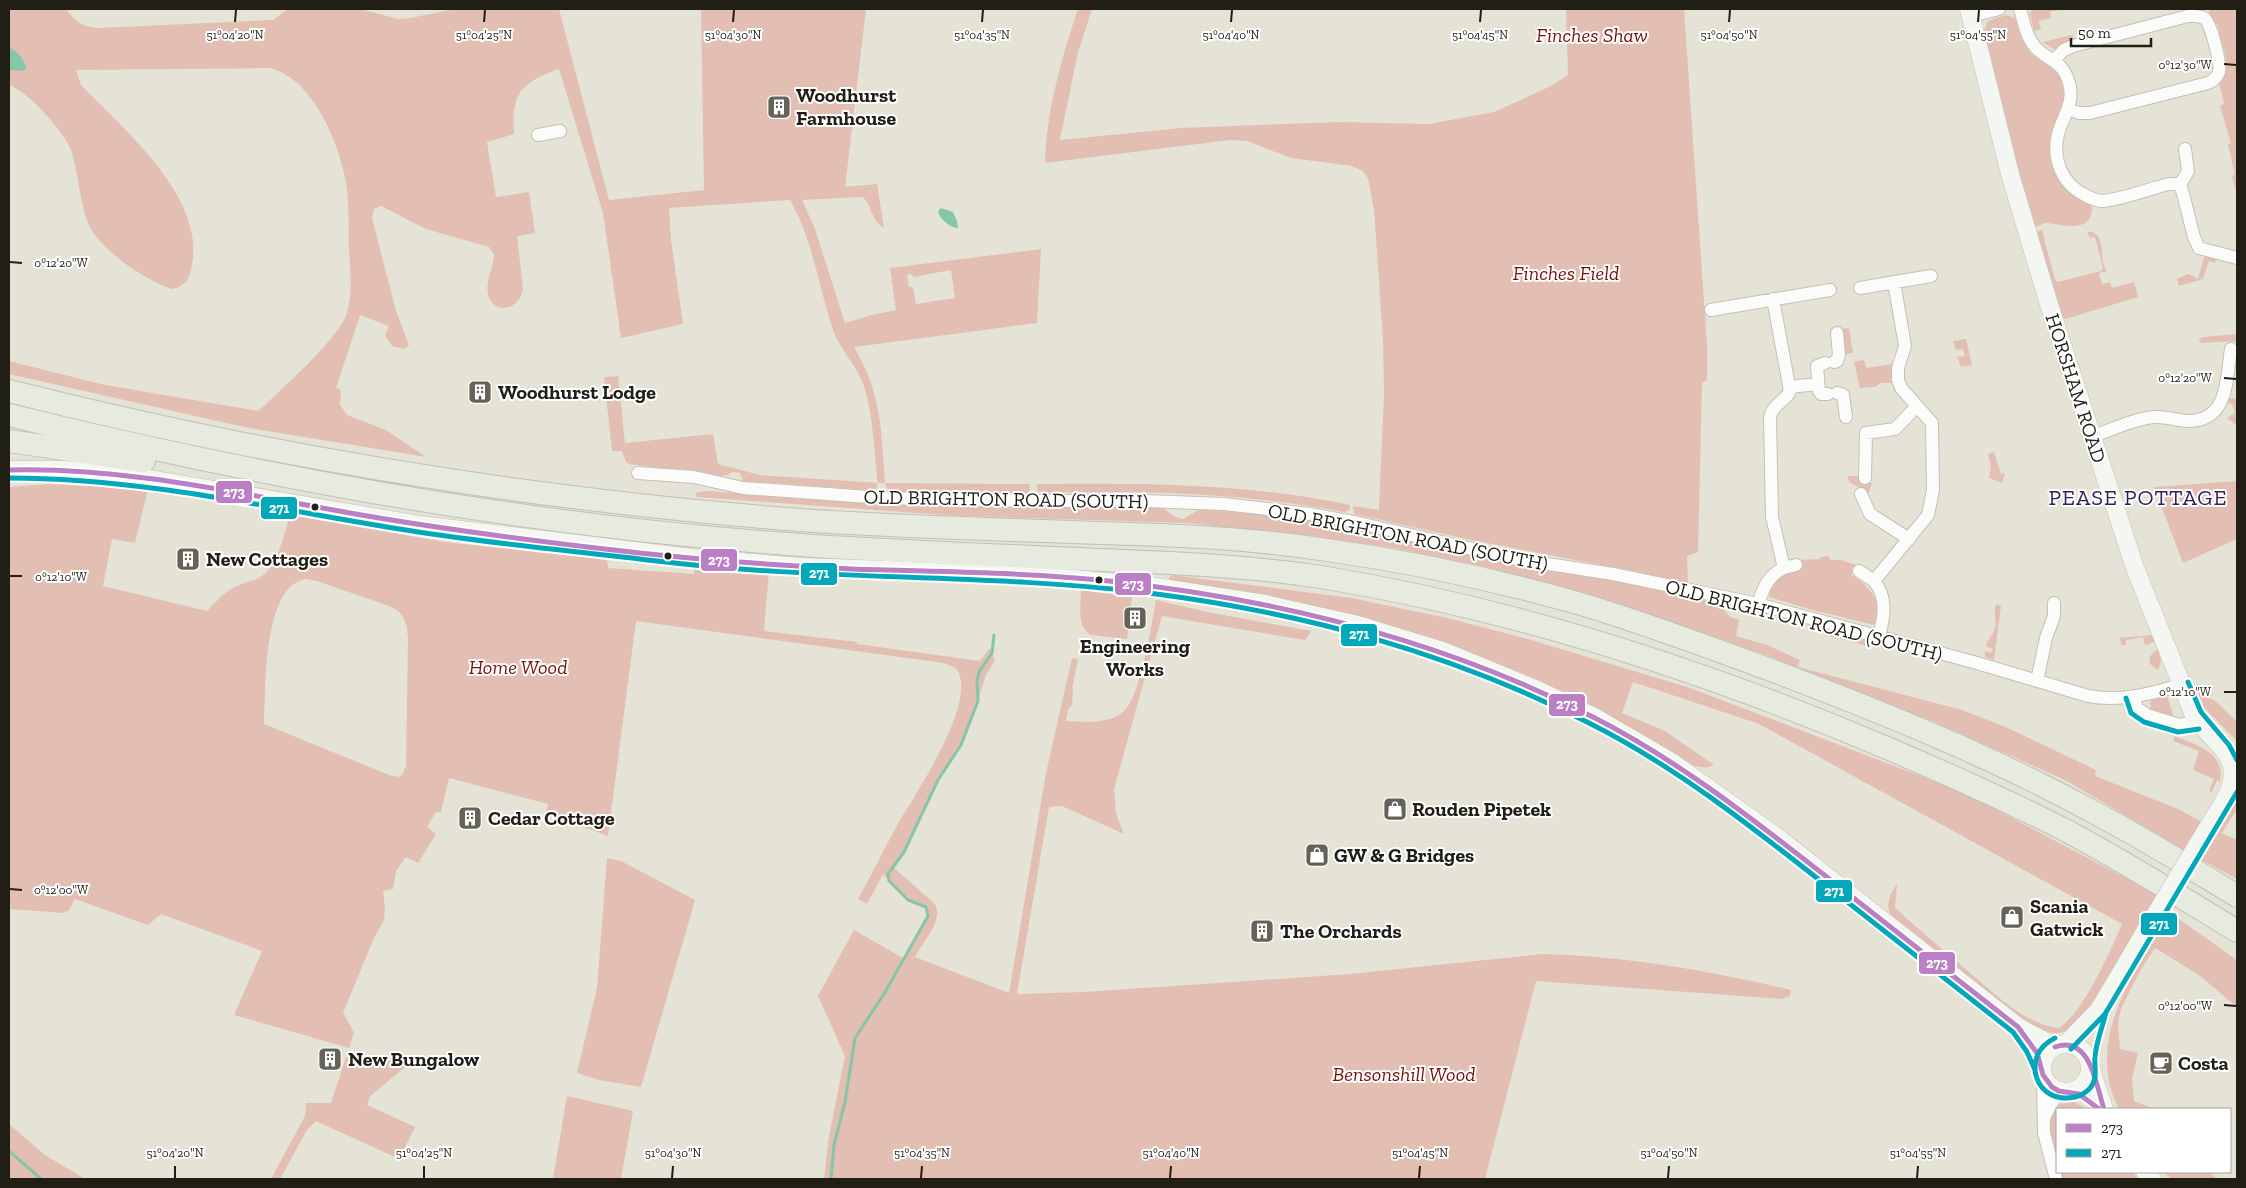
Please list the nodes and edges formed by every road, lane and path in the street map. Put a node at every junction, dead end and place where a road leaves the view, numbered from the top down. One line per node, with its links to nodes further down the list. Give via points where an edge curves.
1 (1999, 9): 3 (street)
2 (2020, 9): 4 (street, via 2031,42)
3 (1970, 13): 25 (street, HORSHAM ROAD, via 2024,224)
4 (2054, 60): 5 (street, via 2070,83); 5 (street, via 2073,46 2188,16 2204,18 2211,31 2219,68 2216,77 2208,83 2090,113)
5 (2069, 109): 9 (street, via 2061,124 2056,151 2062,176 2073,188 2103,201 2170,184)
6 (560, 131): 7 (street)
7 (538, 135)
8 (2184, 149): 9 (street, via 2188,171)
9 (2180, 185): 10 (street, via 2199,248)
10 (2237, 258)
11 (1931, 276): 12 (street)
12 (1894, 282): 13 (street); 22 (street, via 1905,346 1898,380)
13 (1860, 288)
14 (1830, 290): 15 (street)
15 (1773, 299): 16 (street); 19 (street)
16 (1712, 310)
17 (1837, 333): 20 (street, via 1837,361 1817,366)
18 (2231, 349): 25 (street, via 2222,402 2211,414 2188,421 2146,418)
19 (1789, 387): 20 (street); 35 (street, via 1789,393 1773,408 1770,418 1772,517 1790,566 1774,573)
20 (1824, 388): 24 (street, via 1843,395)
21 (9, 391): 43 (highway, via 153,426 299,456 580,499 791,520 1261,541 1445,571 1580,604 1701,644 1833,694 1982,756 2080,804)
22 (1917, 406): 29 (street, via 1897,428 1866,434); 32 (street, via 1933,425 1932,495 1928,515)
23 (9, 415): 30 (highway, via 130,444)
24 (1846, 417)
25 (2091, 437): 39 (street, HORSHAM ROAD, via 2138,576)
26 (9, 441): 30 (highway)
27 (9, 470): 48 (street, via 49,469 132,476 420,525 692,558 802,567 1031,575 1150,586 1265,604 1358,625 1443,651 1535,689 1596,718 1664,758 1777,837)
28 (638, 473): 35 (street, OLD BRIGHTON ROAD (SOUTH), via 694,477 744,488 874,497 1146,501 1282,510 1359,523 1516,559 1613,574)
29 (1865, 478)
30 (329, 484): 44 (highway, via 448,505 638,531 789,544 1198,564 1319,577 1438,599 1579,636 1818,718 1961,780 2052,824)
31 (1861, 494): 32 (street, via 1870,514)
32 (1909, 539): 34 (street)
33 (1859, 571): 34 (street)
34 (1874, 581): 37 (street, via 1884,603)
35 (1758, 604): 37 (street, OLD BRIGHTON ROAD (SOUTH))
36 (2058, 612): 38 (street, via 2046,638)
37 (1880, 637): 38 (street, OLD BRIGHTON ROAD (SOUTH))
38 (2038, 681): 40 (street, OLD BRIGHTON ROAD (SOUTH), via 2096,698)
39 (2181, 685): 40 (street, OLD BRIGHTON ROAD (SOUTH)); 41 (street, HORSHAM ROAD)
40 (2133, 696): 41 (street, via 2137,708 2147,715 2178,725)
41 (2198, 722): 42 (street, HORSHAM ROAD)
42 (2235, 765): 47 (street, HORSHAM ROAD, bridge, via 2232,786)
43 (2237, 896)
44 (2189, 902): 45 (highway); 46 (highway)
45 (2237, 931)
46 (2237, 946)
47 (2099, 1010): 49 (street, HORSHAM ROAD); 50 (street, HORSHAM ROAD)
48 (2018, 1028): 49 (street); 51 (street, via 2034,1048)
49 (2060, 1045): 50 (street, via 2078,1047); 51 (street, via 2047,1053)
50 (2089, 1061): 52 (street, via 2087,1079); 54 (street)
51 (2042, 1071): 52 (street, via 2052,1087); 55 (street)
52 (2069, 1092): 53 (street, via 2088,1098); 55 (street, via 2058,1094)
53 (2098, 1108)
54 (2104, 1108)
55 (2043, 1120): 56 (street)
56 (2056, 1179)

